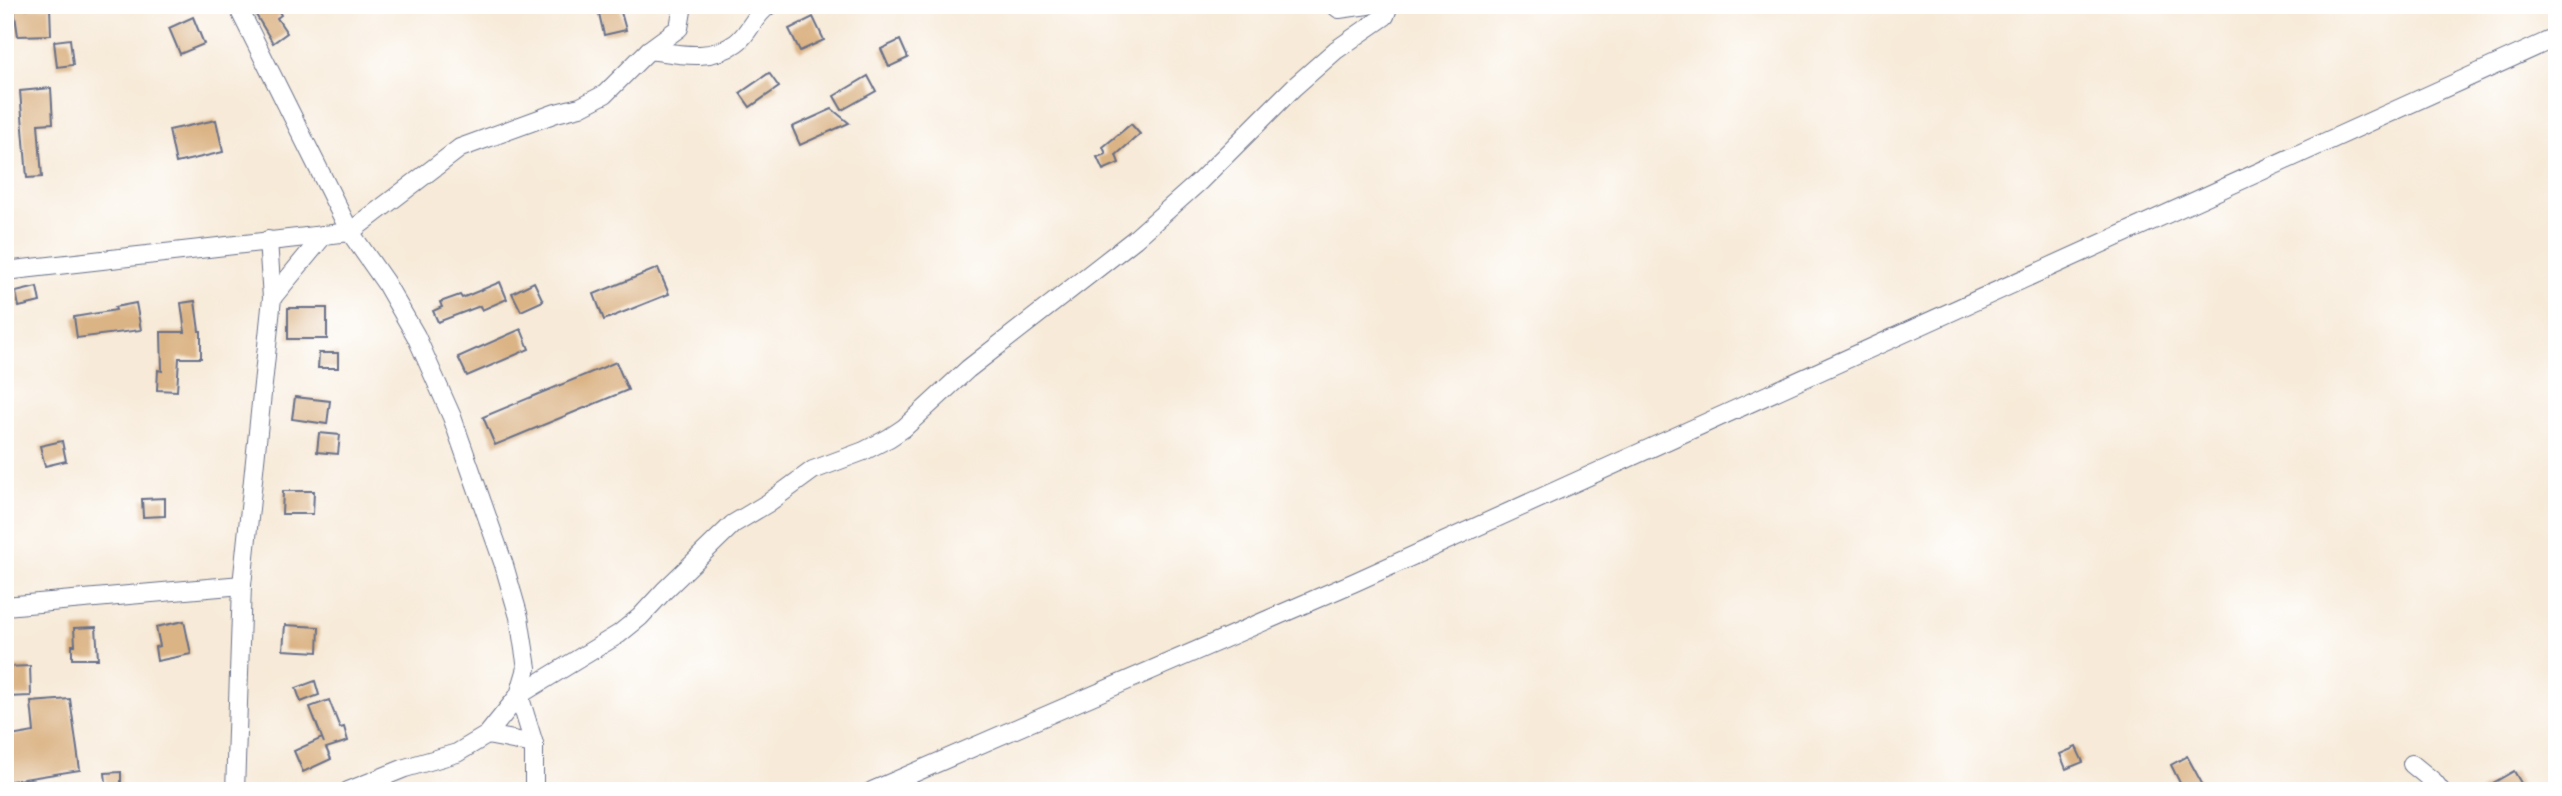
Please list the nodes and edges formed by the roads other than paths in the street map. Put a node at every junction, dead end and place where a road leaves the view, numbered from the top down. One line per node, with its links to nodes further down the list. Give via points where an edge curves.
1 (237, 5): 9 (street)
2 (683, 5): 8 (street, via 679,28)
3 (769, 5): 8 (street, via 758,12 737,42 703,57)
4 (1334, 5): 5 (street, via 1339,9)
5 (1368, 5)
6 (1389, 5): 16 (street, via 1385,16 1294,87 1135,239 968,369 904,428 864,451 813,470 733,524 620,634)
7 (2557, 37): 23 (street, via 1355,583)
8 (649, 51): 9 (street, via 605,94 580,107 460,148)
9 (350, 232): 10 (street); 16 (street, via 416,336 452,417 519,617 527,668)
10 (324, 235): 11 (street); 13 (street)
11 (268, 240): 12 (street); 13 (street)
12 (5, 271)
13 (272, 298): 14 (street)
14 (242, 585): 15 (street); 20 (street)
15 (5, 606)
16 (519, 695): 17 (street); 18 (street)
17 (487, 735): 18 (street); 21 (street, via 457,753)
18 (534, 744): 22 (street)
19 (2412, 764): 24 (street)
20 (235, 791)
21 (348, 791)
22 (534, 791)
23 (872, 791)
24 (2441, 791)

